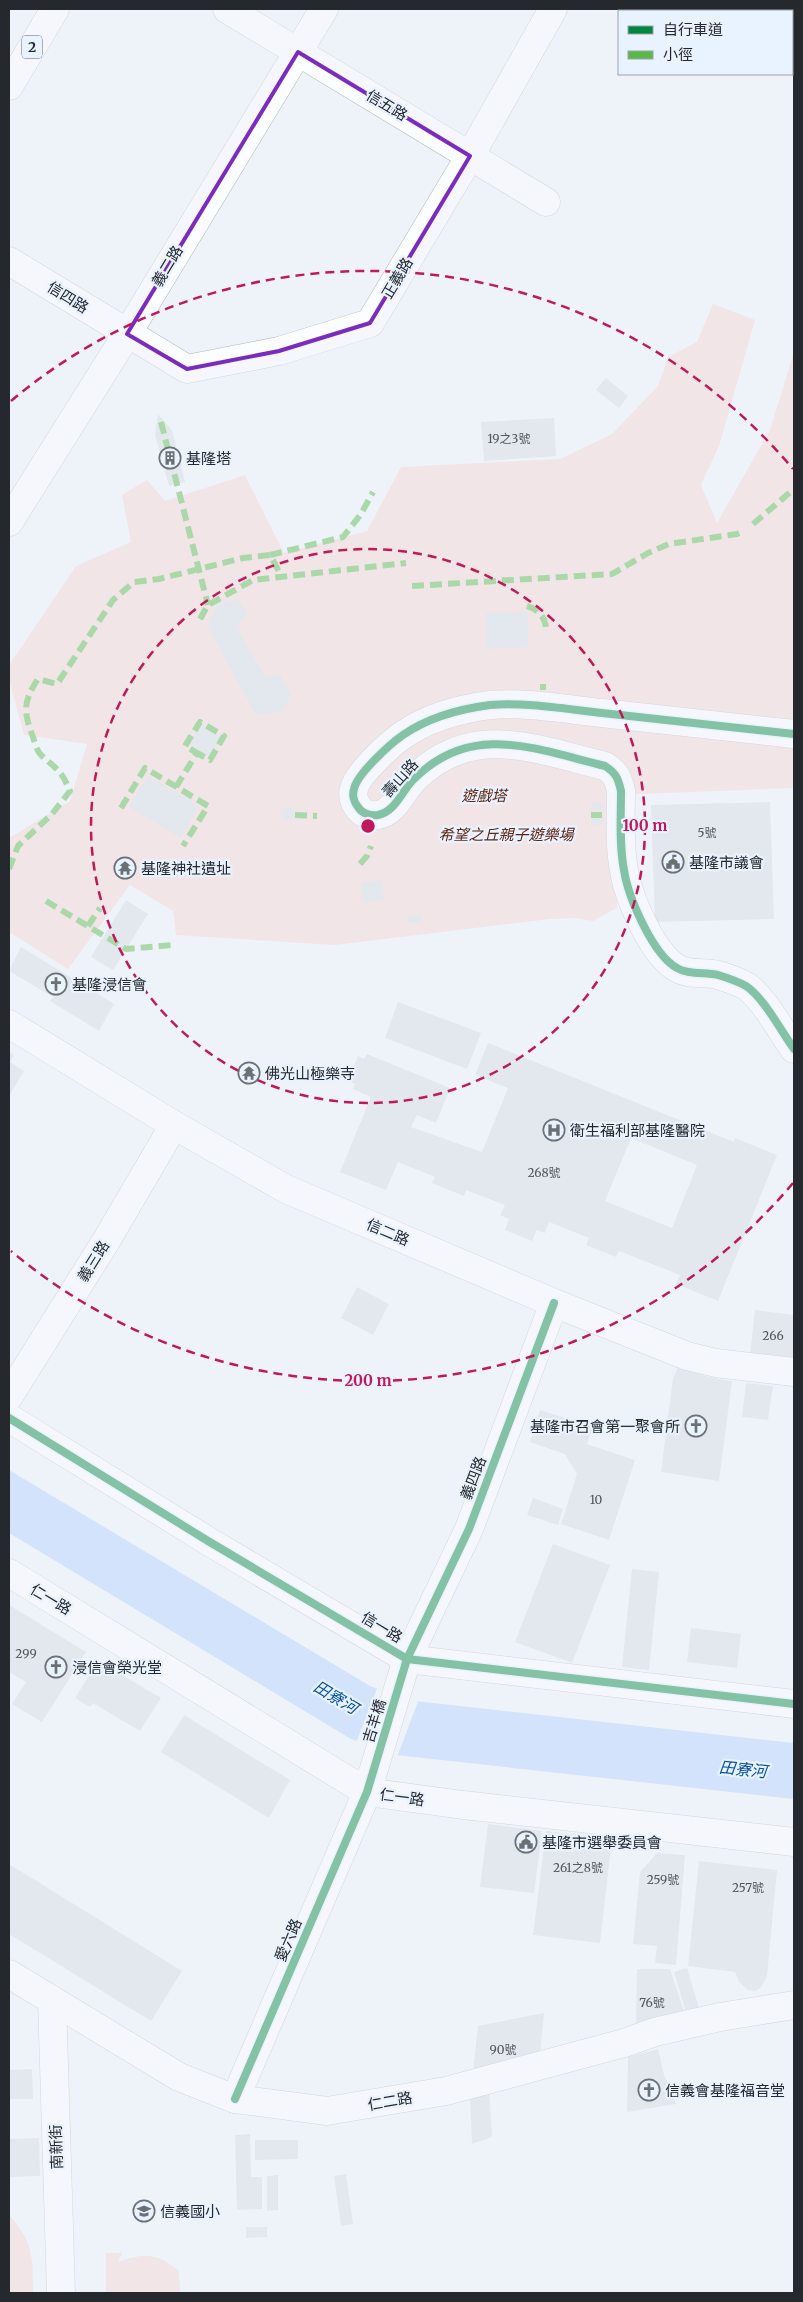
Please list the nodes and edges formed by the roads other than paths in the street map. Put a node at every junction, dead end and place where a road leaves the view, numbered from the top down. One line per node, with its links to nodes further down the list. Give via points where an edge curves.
1 (36, 9): 7 (street, 2)
2 (55, 9): 8 (street, 2)
3 (227, 9): 6 (street, 信五路)
4 (324, 9): 6 (street, 義二路)
5 (553, 9): 9 (street, 正義路)
6 (298, 52): 9 (street, 信五路); 12 (street, 義二路)
7 (9, 53)
8 (9, 86)
9 (470, 156): 10 (street, 信五路); 12 (street, 正義路, via 370,323 279,351 187,369)
10 (546, 202)
11 (9, 261): 12 (street, 信四路)
12 (127, 334): 13 (street, 義二路)
13 (9, 522)
14 (794, 734): 16 (street, 壽山路, via 537,706 492,705 440,716 400,737 358,779 353,795 364,813 382,814 394,806 410,782 434,762 462,748 482,744 513,744 604,766 618,779 624,871 649,938 667,962 679,970 734,980 747,987)
15 (9, 1024): 17 (street, 信二路)
16 (794, 1049)
17 (174, 1125): 18 (street, 信二路, via 286,1189); 20 (street, 義三路)
18 (554, 1303): 19 (street, 信二路, via 686,1356 716,1364); 23 (street, 義四路, via 469,1529)
19 (794, 1372)
20 (9, 1396)
21 (9, 1418): 23 (street, 信一路)
22 (9, 1573): 25 (street, 仁一路)
23 (407, 1658): 24 (street, 信一路); 25 (street, 吉羊橋)
24 (794, 1704)
25 (367, 1792): 26 (street, 仁一路); 30 (street, 愛六路)
26 (794, 1842)
27 (9, 1974): 29 (street, 仁二路)
28 (792, 1998): 30 (street, 仁二路, via 655,2032 446,2091 327,2111)
29 (52, 2000): 30 (street, 仁二路, via 179,2077); 31 (street, 南新街)
30 (235, 2099)
31 (60, 2293)

